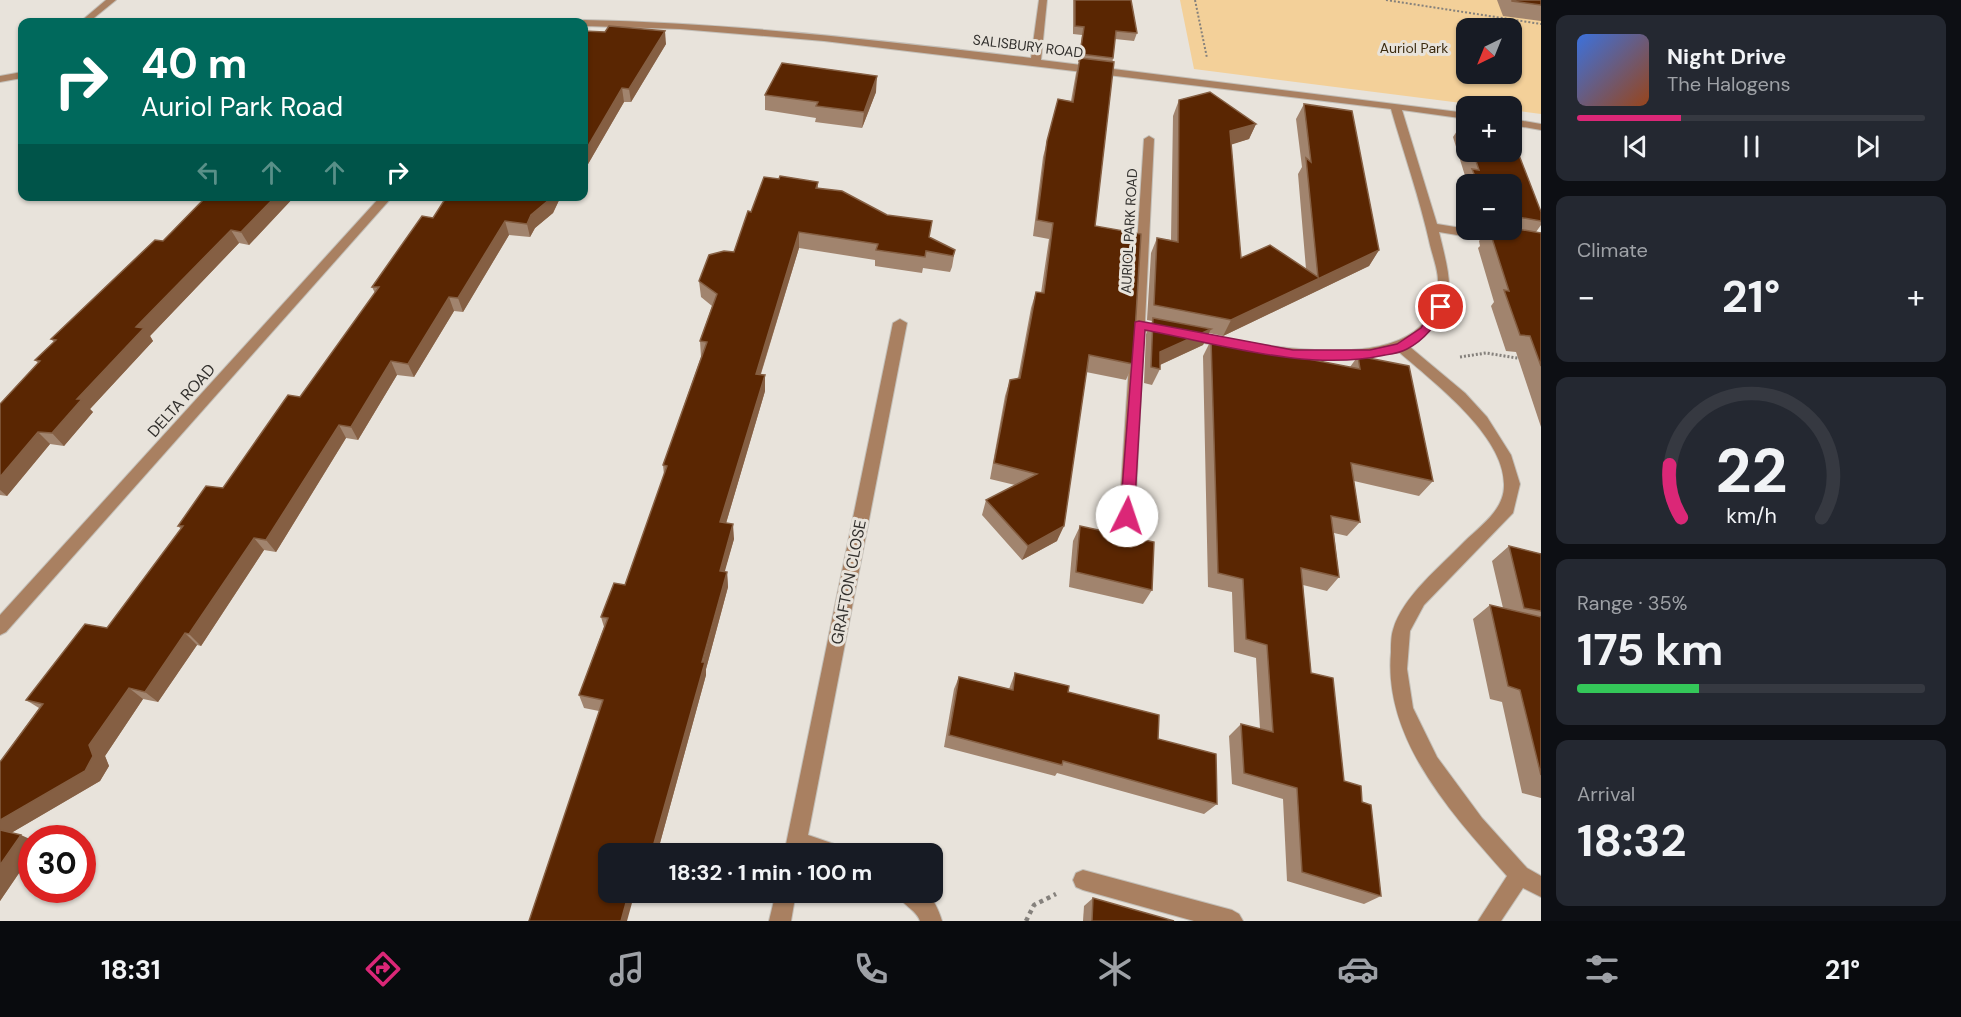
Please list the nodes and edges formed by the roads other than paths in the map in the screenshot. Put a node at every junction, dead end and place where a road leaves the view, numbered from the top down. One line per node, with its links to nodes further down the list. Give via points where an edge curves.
1 (112, 0): 3 (street)
2 (1043, 0): 5 (street)
3 (89, 18)
4 (588, 23): 5 (street, SALISBURY ROAD, via 760,33)
5 (1036, 62): 8 (street, SALISBURY ROAD)
6 (18, 76): 7 (street)
7 (0, 79)
8 (1395, 106): 9 (street, SALISBURY ROAD); 14 (street)
9 (1456, 114)
10 (1522, 124): 11 (street)
11 (1541, 127)
12 (1149, 139): 17 (street, AURIOL PARK ROAD)
13 (383, 201): 20 (street, DELTA ROAD)
14 (1431, 226): 15 (street); 18 (street, via 1444,280 1441,307 1425,330)
15 (1541, 245)
16 (900, 323): 21 (street, GRAFTON CLOSE)
17 (1139, 325): 18 (street, via 1293,354 1370,354); 19 (street, AURIOL PARK ROAD)
18 (1401, 347): 22 (street, via 1482,421 1504,454 1512,484 1507,509 1419,600 1401,630 1398,669 1404,709 1430,764 1475,825)
19 (1127, 516)
20 (0, 627)
21 (796, 843)
22 (1520, 875): 24 (street); 30 (street)
23 (1083, 880): 29 (street)
24 (1541, 887)
25 (784, 903): 27 (street)
26 (919, 903): 28 (street, via 928,910)
27 (780, 921)
28 (931, 921)
29 (1232, 921)
30 (1489, 921)

